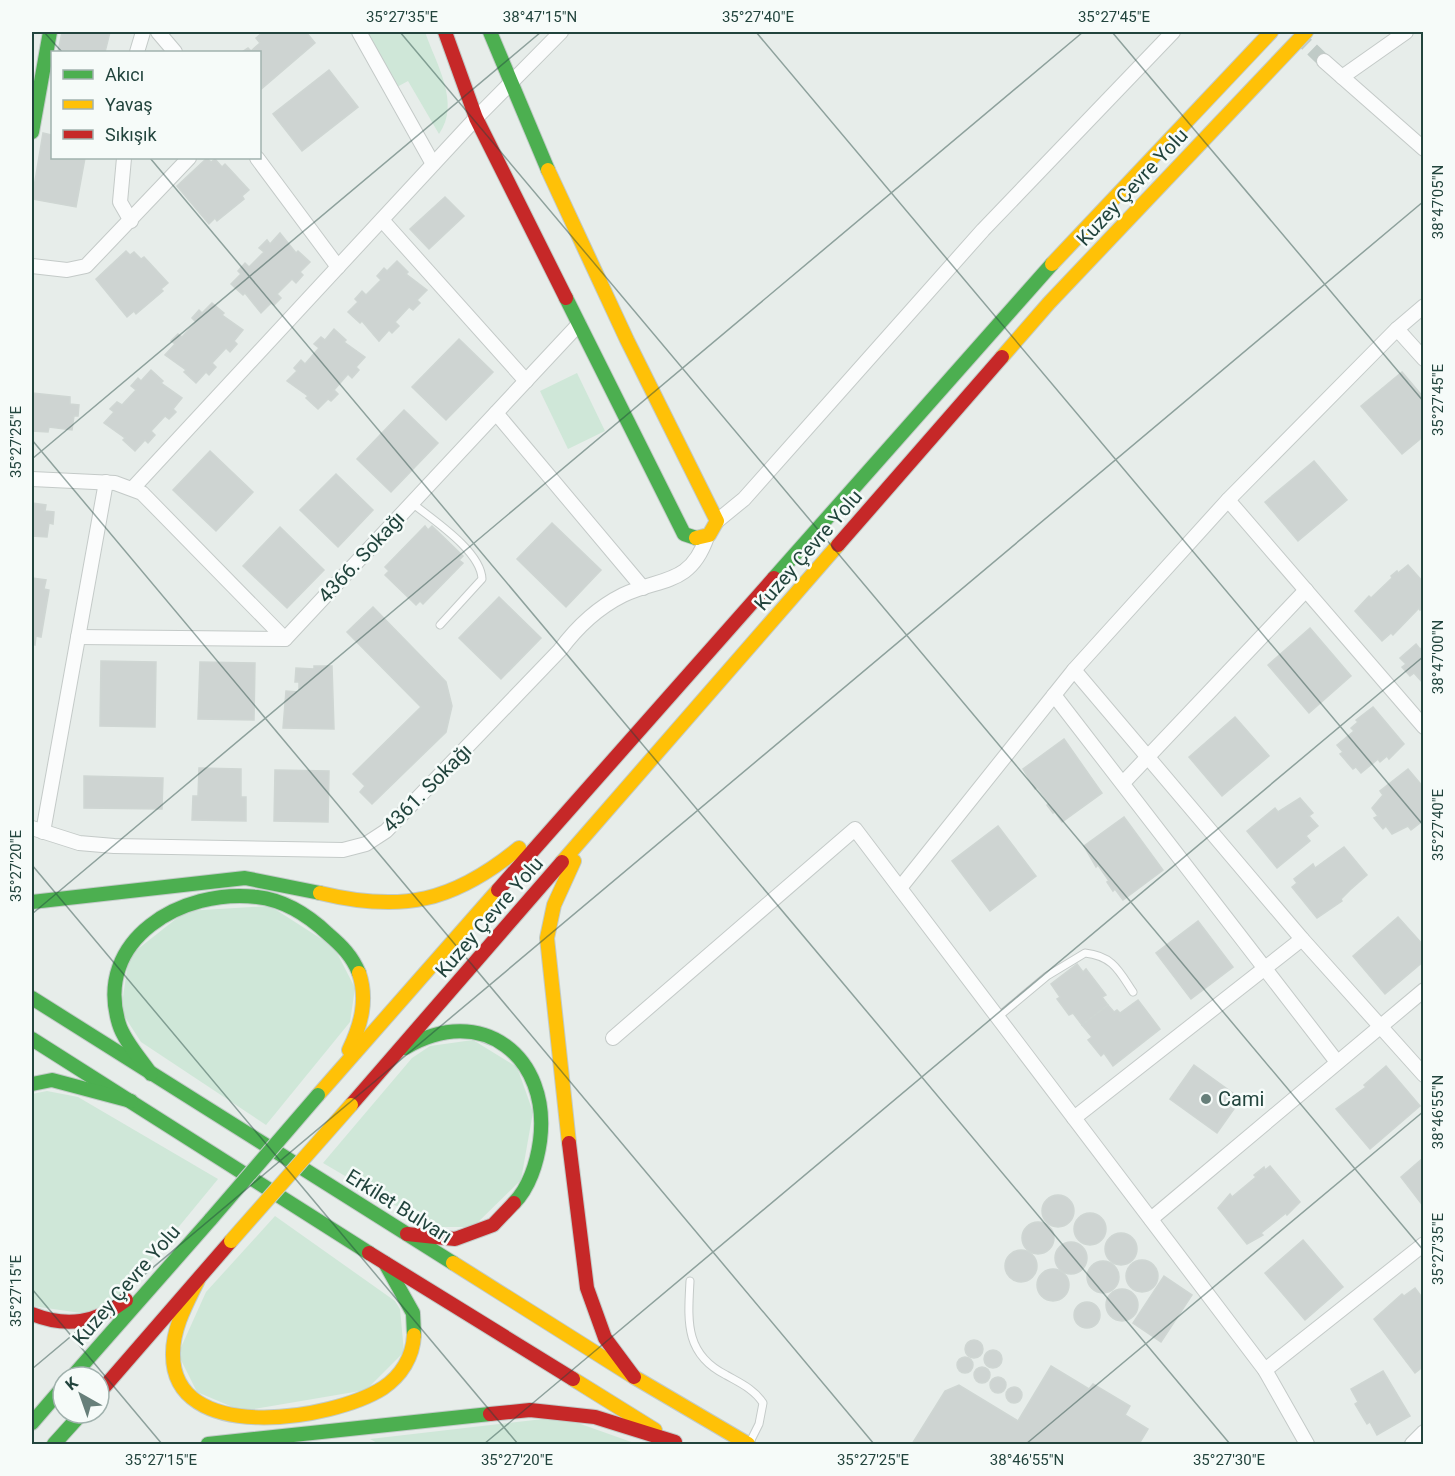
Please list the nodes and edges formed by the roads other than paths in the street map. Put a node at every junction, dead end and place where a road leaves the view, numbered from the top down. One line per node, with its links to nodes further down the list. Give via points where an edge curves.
1 (50, 32): 18 (main road)
2 (143, 32): 12 (street)
3 (158, 32): 13 (street)
4 (359, 32): 23 (street)
5 (445, 32): 17 (main road)
6 (490, 32): 16 (main road)
7 (561, 32): 16 (street)
8 (1173, 32): 39 (street, via 983,230 744,499)
9 (1271, 32): 50 (main road, Kuzey Çevre Yolu, via 1034,284)
10 (1306, 32): 53 (main road, Kuzey Çevre Yolu, via 1049,303)
11 (1406, 32): 15 (street)
12 (137, 51)
13 (174, 51)
14 (1324, 61): 15 (street)
15 (1342, 77): 19 (street)
16 (511, 85): 17 (street); 39 (main road, via 594,270)
17 (476, 118): 23 (street); 29 (main road)
18 (32, 132)
19 (1424, 149)
20 (124, 159): 25 (street, via 120,202)
21 (188, 159): 25 (street)
22 (258, 159): 27 (street)
23 (433, 164): 24 (street)
24 (382, 219): 27 (street); 32 (street)
25 (131, 221): 26 (street, via 86,266 68,270)
26 (32, 266)
27 (338, 267): 36 (street)
28 (1424, 306): 30 (street)
29 (579, 324): 32 (street, 4366. Sokağı); 40 (main road, via 684,534 695,539)
30 (1397, 329): 31 (street); 37 (street)
31 (1424, 359)
32 (526, 381): 33 (street, 4366. Sokağı)
33 (496, 413): 38 (street, 4366. Sokağı); 41 (street)
34 (32, 479): 35 (street)
35 (106, 482): 36 (street); 44 (street)
36 (133, 488): 45 (street, via 151,500)
37 (1228, 500): 42 (street); 46 (street)
38 (412, 503): 43 (lane, via 456,539 482,569 482,579); 45 (street, 4366. Sokağı)
39 (717, 521): 40 (main road)
40 (707, 537): 41 (street, 4361. Sokağı, via 698,557 683,573)
41 (643, 588): 52 (street, 4361. Sokağı, via 610,602 582,623 394,823 366,844 343,850 150,848 79,843)
42 (1306, 590): 48 (street); 49 (street)
43 (440, 625)
44 (78, 637): 45 (street); 52 (street)
45 (285, 639)
46 (1074, 670): 47 (street); 49 (street)
47 (1054, 695): 51 (street); 54 (street)
48 (1424, 727)
49 (1148, 757): 51 (street); 56 (street)
50 (593, 782): 55 (main road, via 488,874 464,888 427,900 376,904 244,878); 70 (main road, Kuzey Çevre Yolu)
51 (1123, 783): 57 (street)
52 (37, 830)
53 (585, 836): 65 (main road, Kuzey Çevre Yolu); 83 (main road, via 554,905 547,938 586,1288 605,1338)
54 (900, 888): 61 (street); 64 (street, via 855,829)
55 (32, 902)
56 (1302, 939): 57 (street); 62 (street)
57 (1265, 968): 66 (street); 72 (street)
58 (1424, 990): 62 (street)
59 (1133, 992): 61 (lane, via 1105,957 1086,953 1047,976)
60 (32, 998): 67 (main road, Erkilet Bulvarı)
61 (998, 1017): 72 (street)
62 (1378, 1025): 66 (street); 68 (street)
63 (32, 1038): 71 (main road)
64 (613, 1038)
65 (388, 1062): 74 (main road, via 433,1035 484,1034 505,1044 523,1061 538,1088 542,1109 536,1164 521,1196 503,1219 484,1231 451,1240); 78 (main road, Kuzey Çevre Yolu, bridge)
66 (1336, 1062): 73 (street)
67 (151, 1074): 70 (main road, via 125,1040 113,1005 113,984 123,954 143,931 178,907 208,897 253,895 290,905 320,922 348,952 361,977 365,1002 361,1025); 74 (main road, Erkilet Bulvarı)
68 (1424, 1075)
69 (32, 1084): 71 (main road, via 52,1080)
70 (318, 1095): 76 (main road, Kuzey Çevre Yolu, bridge)
71 (130, 1101): 77 (main road)
72 (1074, 1118): 73 (street)
73 (1150, 1219): 82 (street)
74 (407, 1234): 83 (main road, Erkilet Bulvarı)
75 (1424, 1244): 82 (street)
76 (178, 1255): 80 (main road, via 97,1320 65,1324); 81 (main road, Kuzey Çevre Yolu)
77 (385, 1263): 78 (main road, via 415,1322 412,1352 402,1371 380,1390 348,1404 262,1418 236,1418 212,1411 192,1398 177,1377 173,1356 175,1332); 89 (main road)
78 (198, 1280): 84 (main road)
79 (690, 1281): 92 (lane, via 687,1325 694,1343 708,1362 750,1389 763,1403 759,1424)
80 (32, 1314)
81 (82, 1365)
82 (1264, 1370): 93 (street)
83 (634, 1377): 92 (main road, Erkilet Bulvarı)
84 (111, 1379)
85 (51, 1401): 86 (main road)
86 (32, 1423)
87 (71, 1425): 90 (main road)
88 (1424, 1432): 94 (street)
89 (677, 1443): 91 (main road, via 595,1417 530,1410)
90 (54, 1444)
91 (208, 1444)
92 (748, 1444)
93 (1307, 1444)
94 (1412, 1444)

